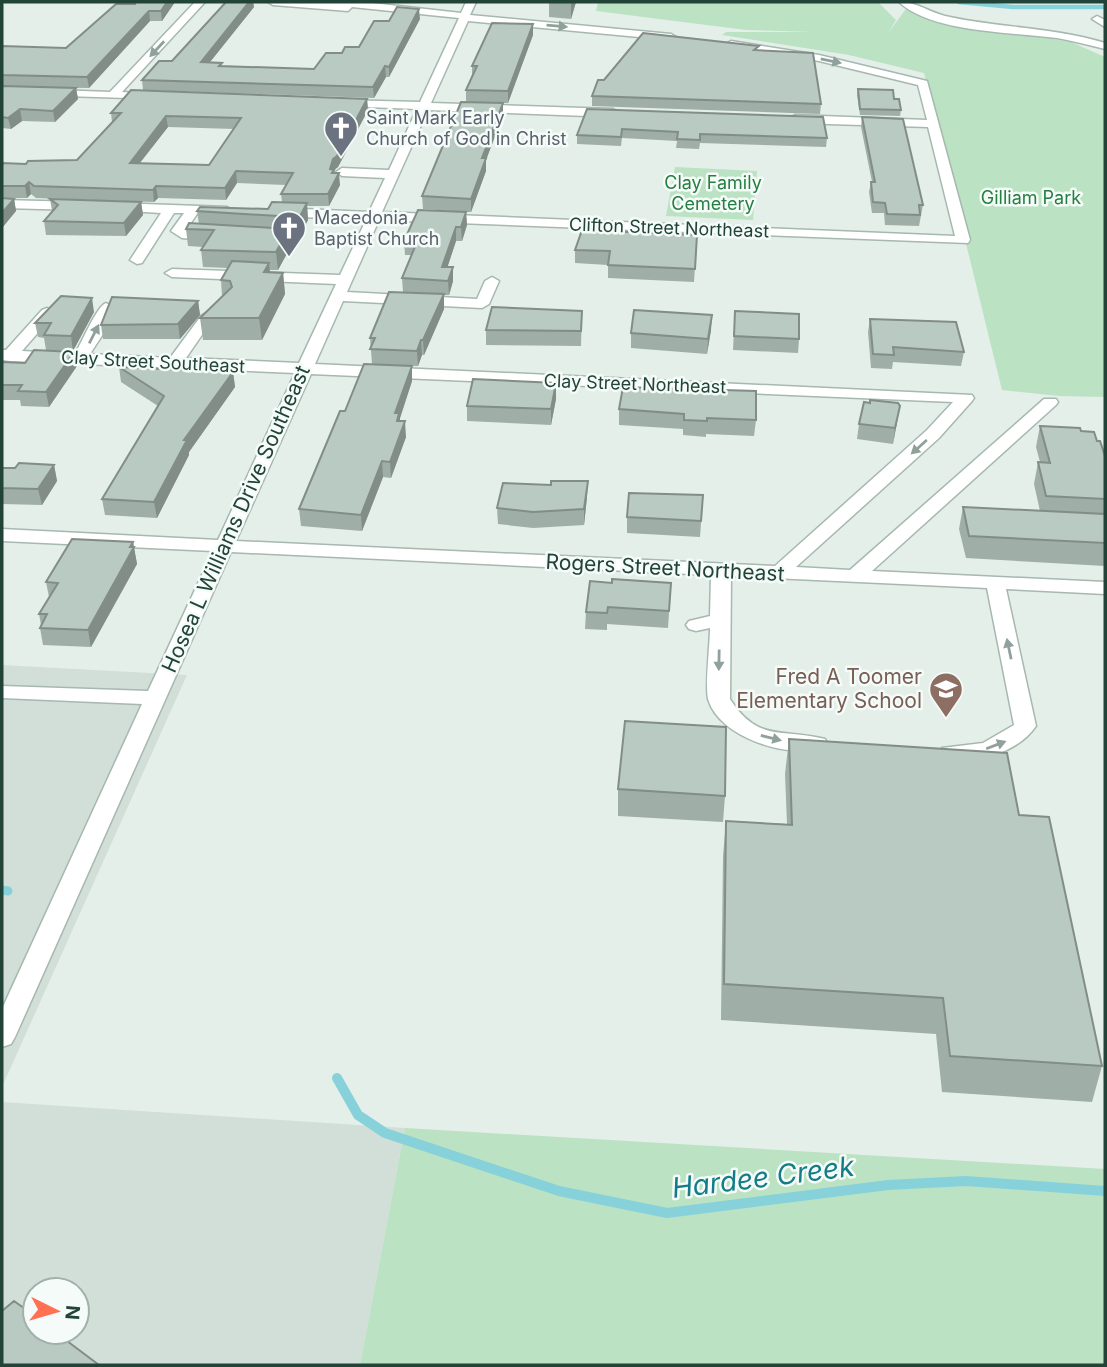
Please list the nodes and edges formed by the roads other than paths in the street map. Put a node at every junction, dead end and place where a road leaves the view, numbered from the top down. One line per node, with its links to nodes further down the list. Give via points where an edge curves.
1 (200, 2): 12 (street, one-way to 12)
2 (273, 2): 5 (street, via 448,17)
3 (334, 2): 5 (street)
4 (904, 2): 8 (street, via 938,18)
5 (472, 7): 7 (street, one-way to 7); 15 (street, Hosea L Williams Drive Southeast)
6 (1105, 36): 8 (street)
7 (687, 39)
8 (1087, 40): 10 (street)
9 (724, 43): 19 (street, one-way to 19, via 819,58 923,83)
10 (1105, 46)
11 (2, 92): 12 (street)
12 (113, 95): 13 (street)
13 (168, 97)
14 (332, 103): 15 (street)
15 (424, 106): 16 (street); 21 (street, Hosea L Williams Drive Southeast)
16 (625, 113)
17 (775, 118): 19 (street)
18 (948, 118): 19 (street)
19 (932, 121): 25 (street, Clifton Street Northeast, via 963,240)
20 (342, 172): 21 (street)
21 (393, 174): 25 (street, Hosea L Williams Drive Southeast)
22 (2, 204): 23 (street, Clifton Street Northeast)
23 (170, 209): 24 (street, Clifton Street Northeast); 27 (street)
24 (193, 210): 25 (street, Clifton Street Northeast); 26 (street, via 178,231)
25 (375, 215): 30 (street, Hosea L Williams Drive Southeast)
26 (225, 237)
27 (137, 260)
28 (172, 274): 30 (street)
29 (492, 281): 30 (street, via 482,304)
30 (342, 288): 37 (street, Hosea L Williams Drive Southeast)
31 (106, 307): 35 (street, one-way to 31)
32 (225, 307): 36 (street, via 214,312)
33 (47, 313): 34 (street)
34 (6, 355): 35 (street, Clay Street Southeast)
35 (79, 359): 36 (street, Clay Street Southeast)
36 (175, 363): 37 (street, Clay Street Southeast)
37 (304, 369): 40 (street, Hosea L Williams Drive Southeast); 42 (street, Clay Street Northeast, one-way to 42, via 966,398 933,434)
38 (1050, 402): 43 (street)
39 (2, 535): 40 (street, Rogers Street Northeast)
40 (224, 547): 41 (street, Rogers Street Northeast, via 556,572); 49 (street, Hosea L Williams Drive Southeast)
41 (721, 571): 42 (street, Rogers Street Northeast); 46 (street)
42 (779, 573): 43 (street, Rogers Street Northeast)
43 (855, 576): 44 (street, Rogers Street Northeast)
44 (995, 582): 45 (street, Rogers Street Northeast); 51 (street, one-way to 44, via 967,754 996,747 1025,726)
45 (1105, 588)
46 (720, 620): 47 (street); 50 (street, one-way to 50, via 719,699 731,718 748,731 775,741)
47 (696, 625)
48 (2, 692): 49 (street)
49 (156, 698): 52 (street, Hosea L Williams Drive Southeast)
50 (843, 746)
51 (926, 751)
52 (2, 1037)

